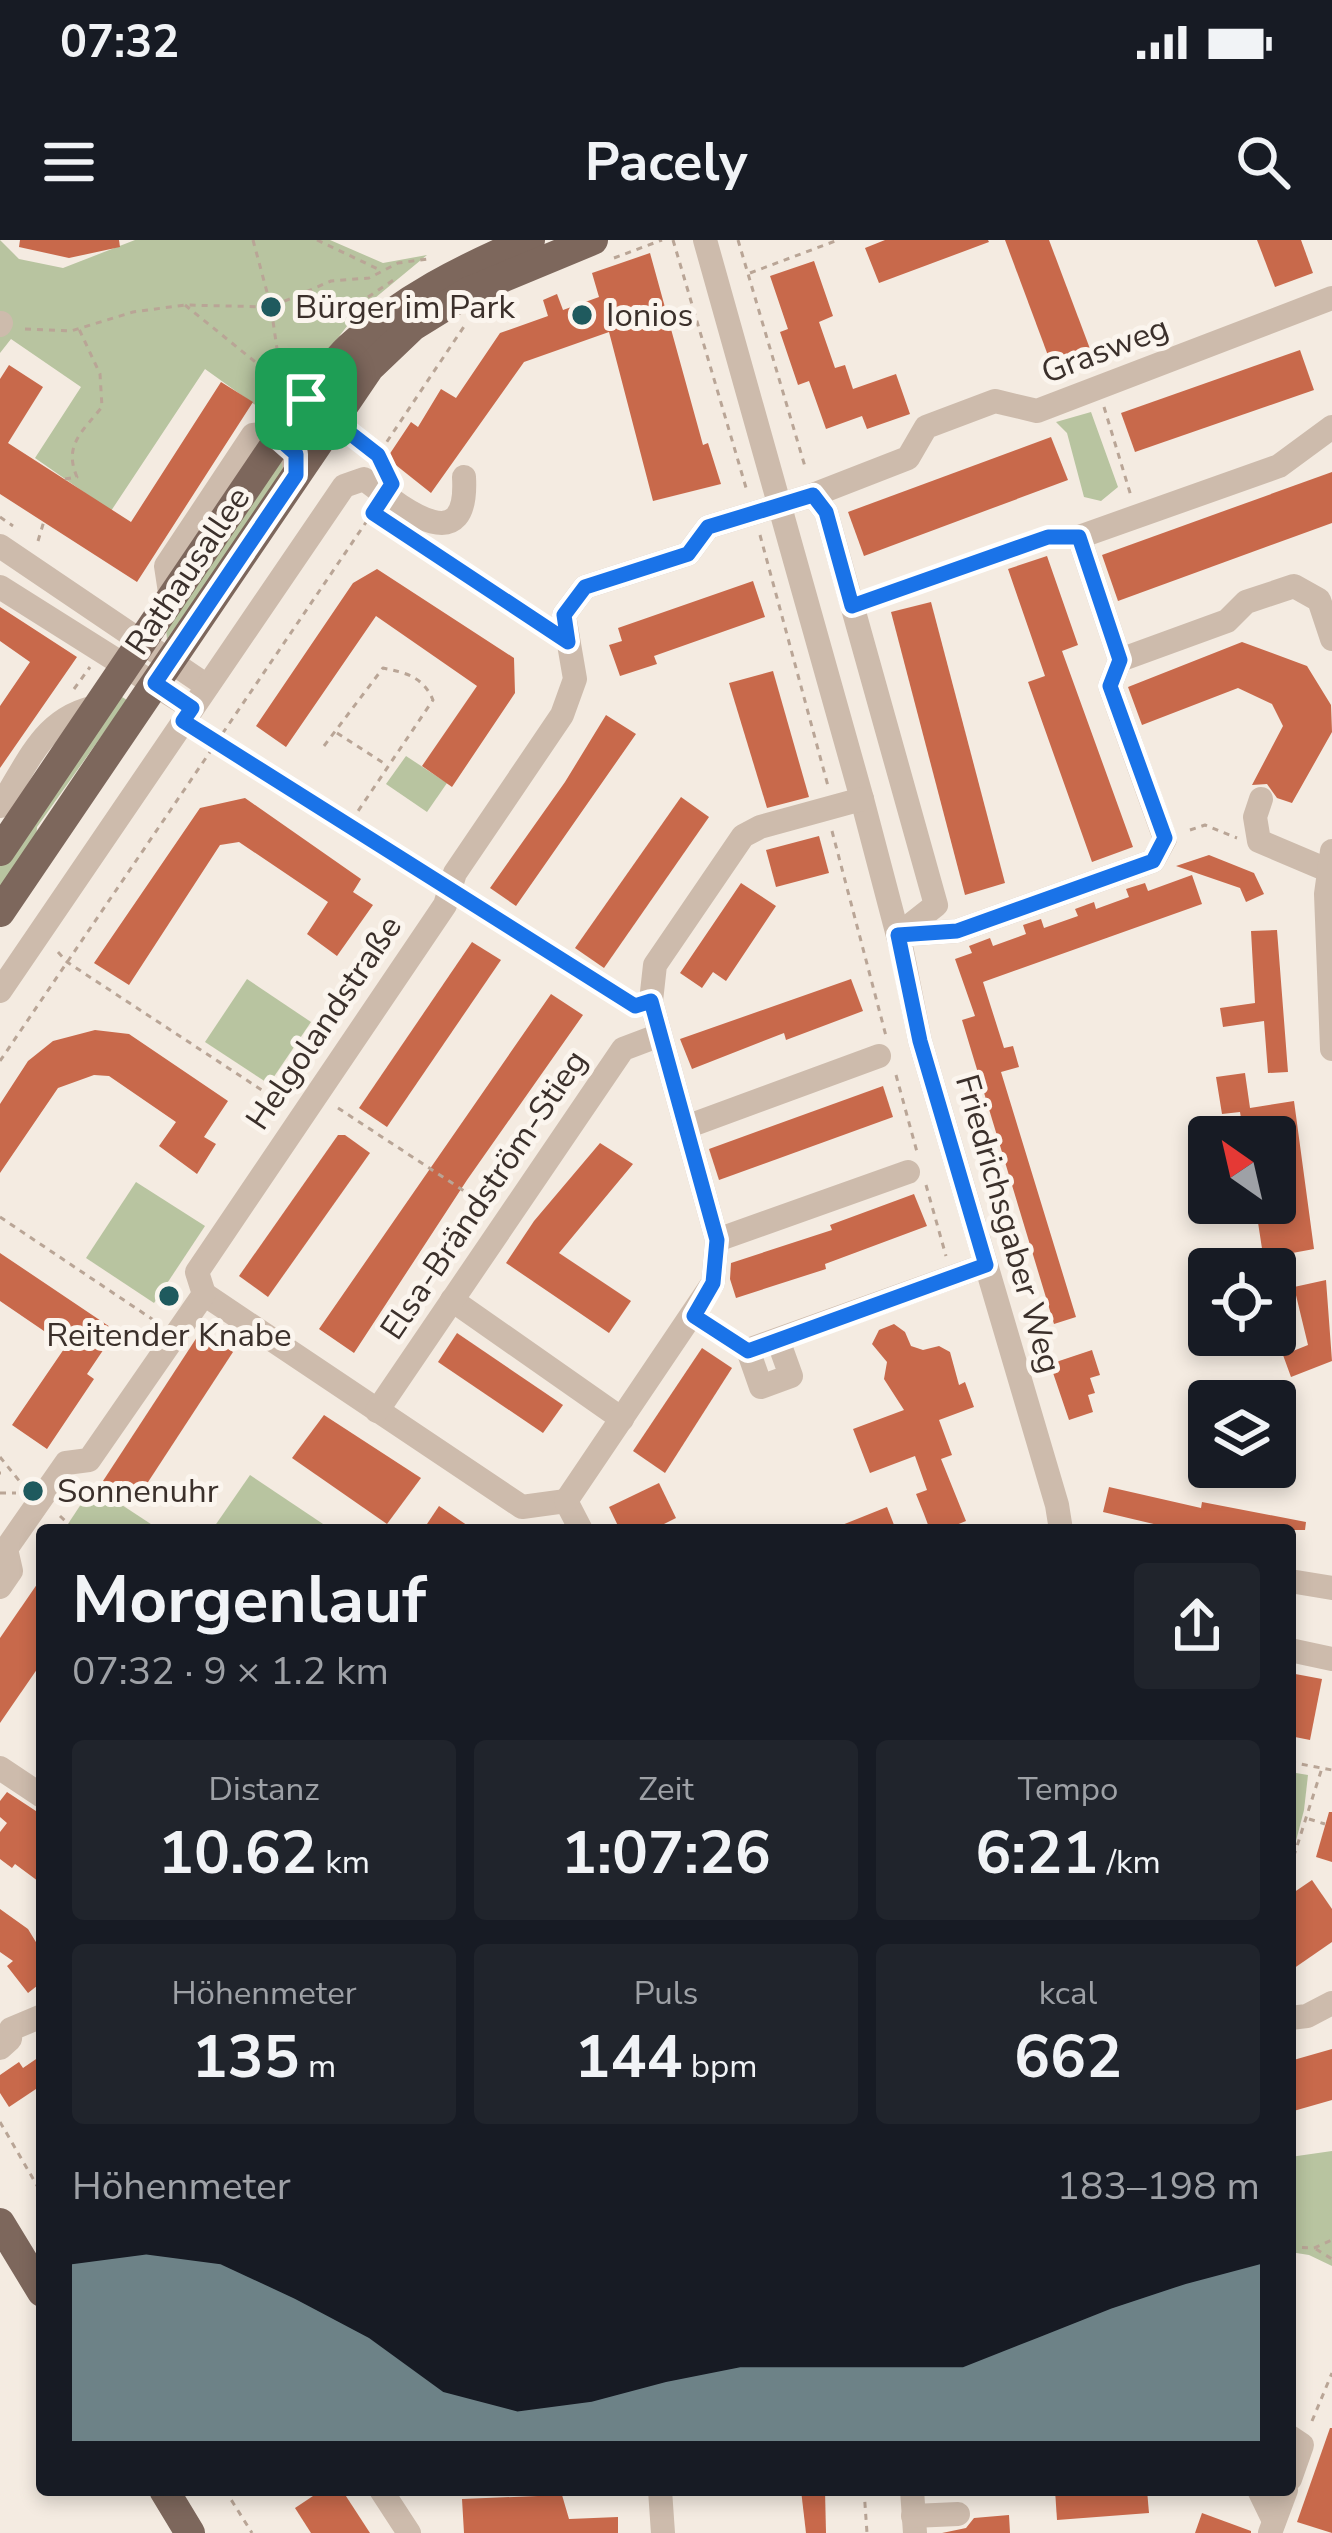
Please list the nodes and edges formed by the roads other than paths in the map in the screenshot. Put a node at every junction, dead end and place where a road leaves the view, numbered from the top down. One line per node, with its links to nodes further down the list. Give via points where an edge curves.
1 (530, 240): 6 (main road, Rathausallee, via 399,306 294,392)
2 (705, 240): 10 (street, Friedrichsgaber Weg)
3 (596, 252): 7 (main road, Rathausallee, via 468,292 413,326 369,368)
4 (1332, 298): 9 (street, Grasweg, via 1037,411 994,400 926,427 908,458)
5 (1332, 427): 15 (street, via 1279,466 1079,537)
6 (279, 439): 7 (street, via 296,454); 14 (main road, Rathausallee)
7 (296, 475): 16 (main road, Rathausallee)
8 (464, 476): 17 (street, via 462,508 439,524 426,524 364,479 344,486)
9 (813, 495): 10 (street, Grasweg); 27 (street, via 826,512 936,905)
10 (781, 505): 20 (street, Friedrichsgaber Weg); 37 (street, Helgolandstraße, via 708,527 688,554 585,587 564,615 574,680 562,715 455,873 445,905 197,1272)
11 (0, 546): 14 (street)
12 (0, 586): 14 (street)
13 (1332, 639): 15 (street, via 1318,600 1294,586)
14 (135, 655): 16 (street); 18 (main road, Rathausallee)
15 (1120, 660): 27 (street, via 1110,686 1159,850 957,931)
16 (162, 672): 17 (street); 19 (street); 25 (main road, Rathausallee)
17 (207, 686): 19 (street)
18 (100, 706): 22 (street, via 56,722); 23 (main road, Rathausallee)
19 (188, 714): 26 (street)
20 (862, 799): 27 (street, Friedrichsgaber Weg); 30 (street, via 742,836 655,965 651,1001)
21 (1261, 799): 24 (street, via 1259,841)
22 (0, 806)
23 (0, 851)
24 (1331, 864): 28 (street)
25 (6, 902): 26 (street)
26 (44, 926): 29 (street)
27 (898, 935): 36 (street, Friedrichsgaber Weg, via 920,1041)
28 (1331, 972): 31 (street)
29 (0, 991)
30 (660, 1035): 33 (street); 38 (street, Elsa-Brändström-Stieg, via 623,1049)
31 (1332, 1049)
32 (889, 1061): 33 (street)
33 (686, 1127): 35 (street)
34 (908, 1172): 35 (street)
35 (717, 1240): 41 (street, via 713,1283)
36 (986, 1265): 39 (street); 44 (street, Friedrichsgaber Weg)
37 (204, 1294): 40 (street); 46 (street, Helgolandstraße, via 88,1460 66,1463 16,1533 6,1549 11,1571)
38 (452, 1300): 40 (street, Elsa-Brändström-Stieg); 41 (street)
39 (778, 1340): 39 (street, via 791,1376 760,1387 748,1351)
40 (377, 1411): 42 (street, via 522,1507)
41 (622, 1419): 42 (street)
42 (566, 1501): 43 (street)
43 (578, 1524)
44 (1059, 1524)
45 (1296, 1582): 47 (street)
46 (0, 1587)
47 (1332, 1588)
48 (1296, 1652): 49 (street)
49 (1332, 1659)
50 (0, 1768): 51 (street)
51 (36, 1792)
52 (1332, 2003): 53 (street)
53 (1296, 2017)
54 (36, 2018): 55 (street)
55 (4, 2031)
56 (0, 2223): 57 (main road)
57 (36, 2282)
58 (168, 2496): 66 (main road)
59 (385, 2496): 67 (street)
60 (660, 2496): 68 (street)
61 (1260, 2496): 65 (street)
62 (1284, 2496): 65 (street)
63 (913, 2513): 64 (street)
64 (958, 2514)
65 (1272, 2527)
66 (190, 2533)
67 (410, 2533)
68 (663, 2533)

